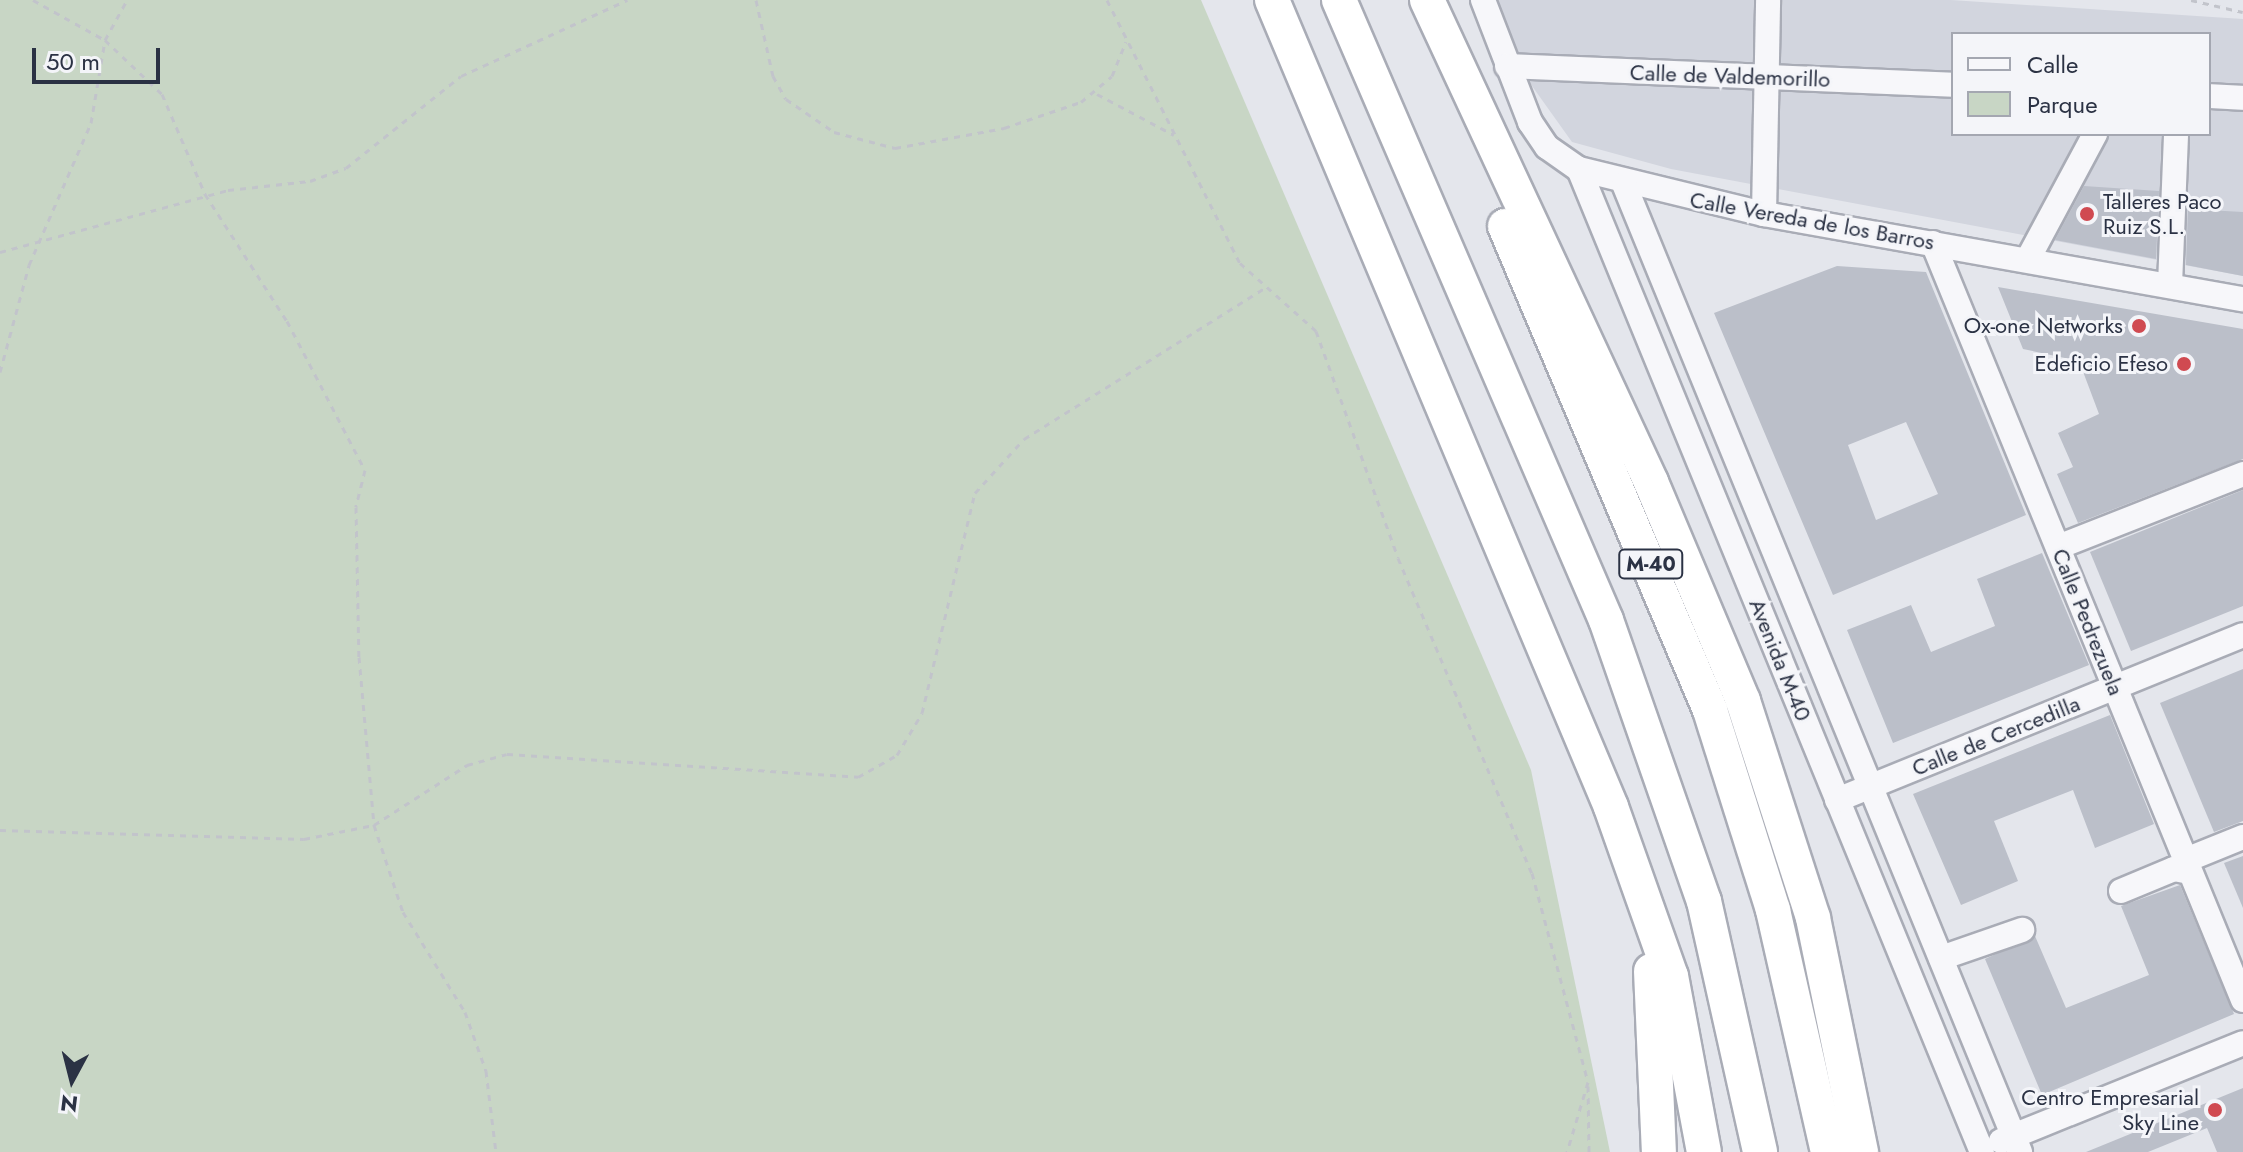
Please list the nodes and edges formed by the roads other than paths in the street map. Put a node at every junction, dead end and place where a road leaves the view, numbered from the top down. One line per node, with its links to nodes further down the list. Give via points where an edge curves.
1 (1272, 0): 32 (highway, via 1605,792)
2 (1339, 0): 42 (highway, M-40, via 1606,620 1704,901)
3 (1405, 0): 43 (highway, M-40, via 1710,710 1773,910)
4 (1427, 0): 36 (highway, via 1651,482 1743,701 1813,918)
5 (1483, 0): 7 (street, Calle Vereda de los Barros)
6 (1768, 0): 8 (street)
7 (1507, 66): 8 (street, Calle de Valdemorillo); 14 (street, Calle Vereda de los Barros, via 1547,147)
8 (1766, 77): 9 (street, Calle de Valdemorillo); 16 (street)
9 (1951, 85)
10 (2211, 96): 11 (street)
11 (2243, 98)
12 (2094, 136): 18 (street)
13 (2176, 136): 19 (street)
14 (1579, 169): 15 (street, Calle Vereda de los Barros); 25 (street, Avenida M-40)
15 (1624, 184): 16 (street, Calle Vereda de los Barros); 24 (street, Avenida M-40)
16 (1764, 214): 17 (street, Calle Vereda de los Barros)
17 (1933, 243): 18 (street, Calle Vereda de los Barros); 22 (street, Calle Pedrezuela)
18 (2028, 259): 19 (street, Calle Vereda de los Barros)
19 (2170, 285): 20 (street, Calle Vereda de los Barros)
20 (2243, 299)
21 (2243, 474): 22 (street)
22 (2058, 547): 26 (street, Calle Pedrezuela)
23 (2243, 635): 26 (street, Calle de Cercedilla)
24 (1814, 649): 25 (street, via 1801,642); 27 (street, Avenida M-40)
25 (1781, 662): 28 (street, Avenida M-40)
26 (2115, 687): 27 (street, Calle de Cercedilla); 30 (street, Calle Pedrezuela)
27 (1870, 787): 28 (street, Calle de Cercedilla); 34 (street, Avenida M-40)
28 (1837, 800): 40 (street, Avenida M-40)
29 (2243, 837): 30 (street)
30 (2188, 866): 31 (street); 35 (street, Calle Pedrezuela)
31 (2121, 891)
32 (1646, 911): 39 (highway); 41 (highway, via 1671,976)
33 (2022, 930): 34 (street)
34 (1941, 958): 38 (street, Avenida M-40)
35 (2243, 1000)
36 (1840, 1031): 44 (highway); 45 (highway)
37 (2243, 1043): 38 (street)
38 (2017, 1144): 40 (street)
39 (1656, 1147)
40 (1982, 1150)
41 (1704, 1152)
42 (1760, 1152)
43 (1828, 1152)
44 (1861, 1152)
45 (1879, 1152)

